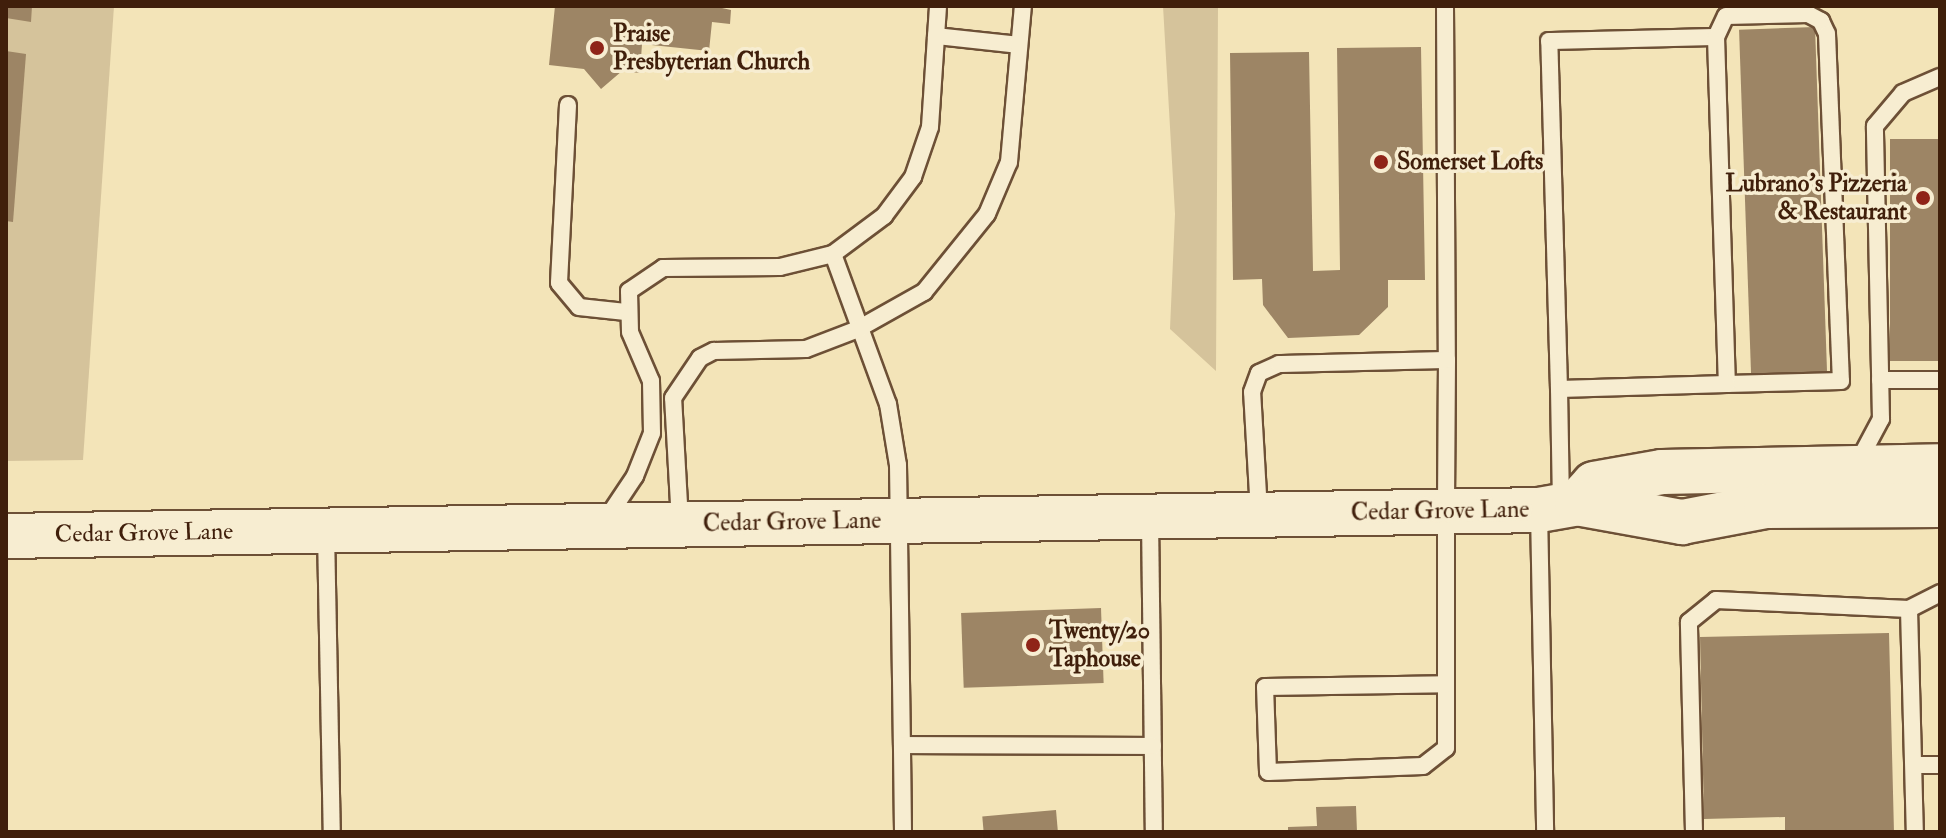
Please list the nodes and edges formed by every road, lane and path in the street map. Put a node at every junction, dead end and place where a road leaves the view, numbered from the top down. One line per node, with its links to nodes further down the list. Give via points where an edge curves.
1 (938, 6): 4 (lane)
2 (1023, 6): 6 (lane)
3 (1445, 6): 12 (lane)
4 (936, 36): 6 (lane); 9 (lane, via 930,127 913,177 884,216)
5 (1716, 37): 15 (lane); 15 (lane, via 1726,16 1740,15 1808,14 1821,21 1827,34 1841,381); 16 (lane, via 1549,41)
6 (1019, 45): 11 (lane, via 1009,162 987,214 924,292)
7 (1940, 77): 13 (lane, via 1903,93 1875,126)
8 (568, 105): 10 (lane, via 559,283 579,307)
9 (833, 254): 10 (lane, via 780,267 663,268 629,291); 11 (lane)
10 (626, 312): 26 (lane, via 651,381 652,433 635,476)
11 (858, 329): 24 (lane, via 888,404); 25 (lane, via 806,349 714,351 688,370 673,398)
12 (1447, 360): 21 (lane); 22 (lane, via 1279,364 1259,373 1252,392)
13 (1880, 380): 14 (lane); 18 (lane, via 1881,419)
14 (1940, 380)
15 (1727, 384): 16 (lane)
16 (1559, 389): 20 (lane)
17 (1940, 466): 18 (main road)
18 (1855, 468): 20 (main road, via 1662,472 1594,484)
19 (1940, 505): 20 (main road, Cedar Grove Lane, via 1766,506 1682,522)
20 (1559, 506): 21 (main road, Cedar Grove Lane); 39 (lane)
21 (1446, 511): 22 (main road, Cedar Grove Lane); 31 (lane)
22 (1259, 514): 23 (main road, Cedar Grove Lane)
23 (1150, 516): 24 (main road, Cedar Grove Lane); 33 (lane)
24 (900, 521): 25 (main road, Cedar Grove Lane); 32 (lane)
25 (680, 524): 26 (main road, Cedar Grove Lane)
26 (602, 526): 27 (main road, Cedar Grove Lane)
27 (326, 530): 28 (main road, Cedar Grove Lane); 36 (lane)
28 (6, 536)
29 (1940, 593): 30 (lane)
30 (1909, 609): 34 (lane); 40 (lane, via 1716,600 1689,622)
31 (1446, 684): 31 (lane, via 1265,687 1268,772 1431,763 1446,748)
32 (902, 745): 33 (lane); 37 (lane)
33 (1153, 746): 38 (lane)
34 (1914, 765): 35 (lane); 41 (lane)
35 (1940, 765)
36 (332, 832)
37 (903, 832)
38 (1154, 832)
39 (1545, 832)
40 (1694, 832)
41 (1915, 832)

